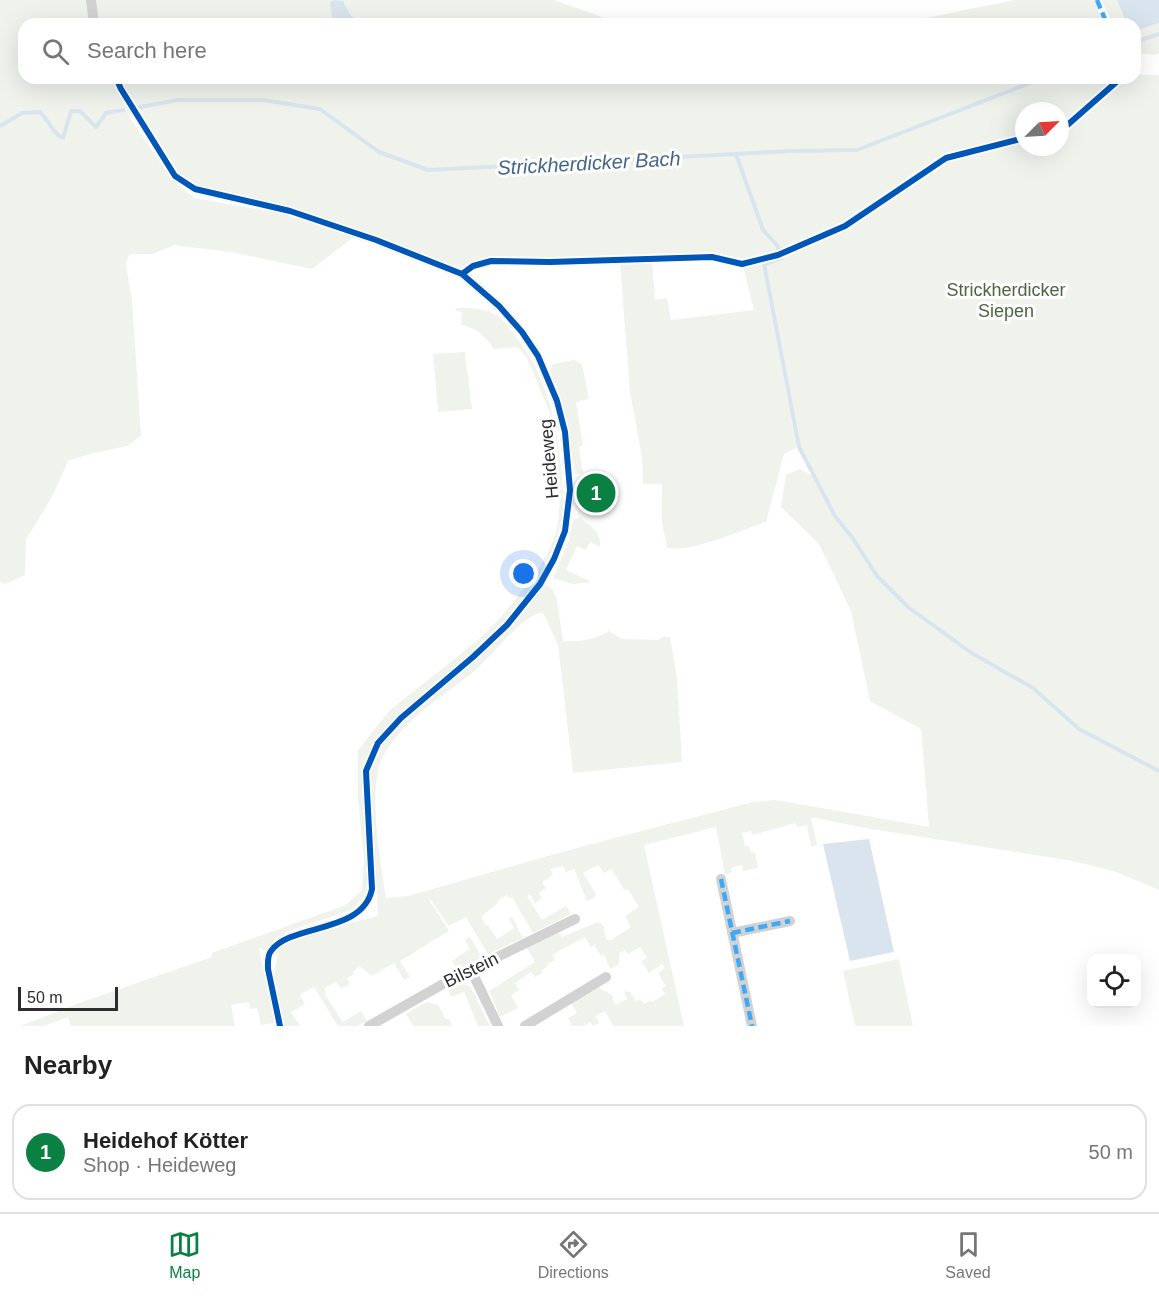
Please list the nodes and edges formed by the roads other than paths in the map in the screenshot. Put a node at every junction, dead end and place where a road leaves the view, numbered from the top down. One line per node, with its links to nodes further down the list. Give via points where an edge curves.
1 (91, 0): 2 (street)
2 (93, 18)
3 (119, 84): 10 (street, Heideweg, via 175,176 195,189 290,211 462,274 500,306 538,356 565,432 570,490 565,531 554,559 540,584 507,625 378,742 366,771 370,896 348,918 282,941 270,951 268,969)
4 (721, 879): 7 (street)
5 (574, 919): 8 (street, Bilstein)
6 (790, 921): 7 (street)
7 (732, 933): 14 (street)
8 (471, 970): 11 (street, Bilstein); 12 (street)
9 (606, 977): 13 (street)
10 (280, 1026)
11 (369, 1026)
12 (498, 1026)
13 (525, 1026)
14 (752, 1026)

